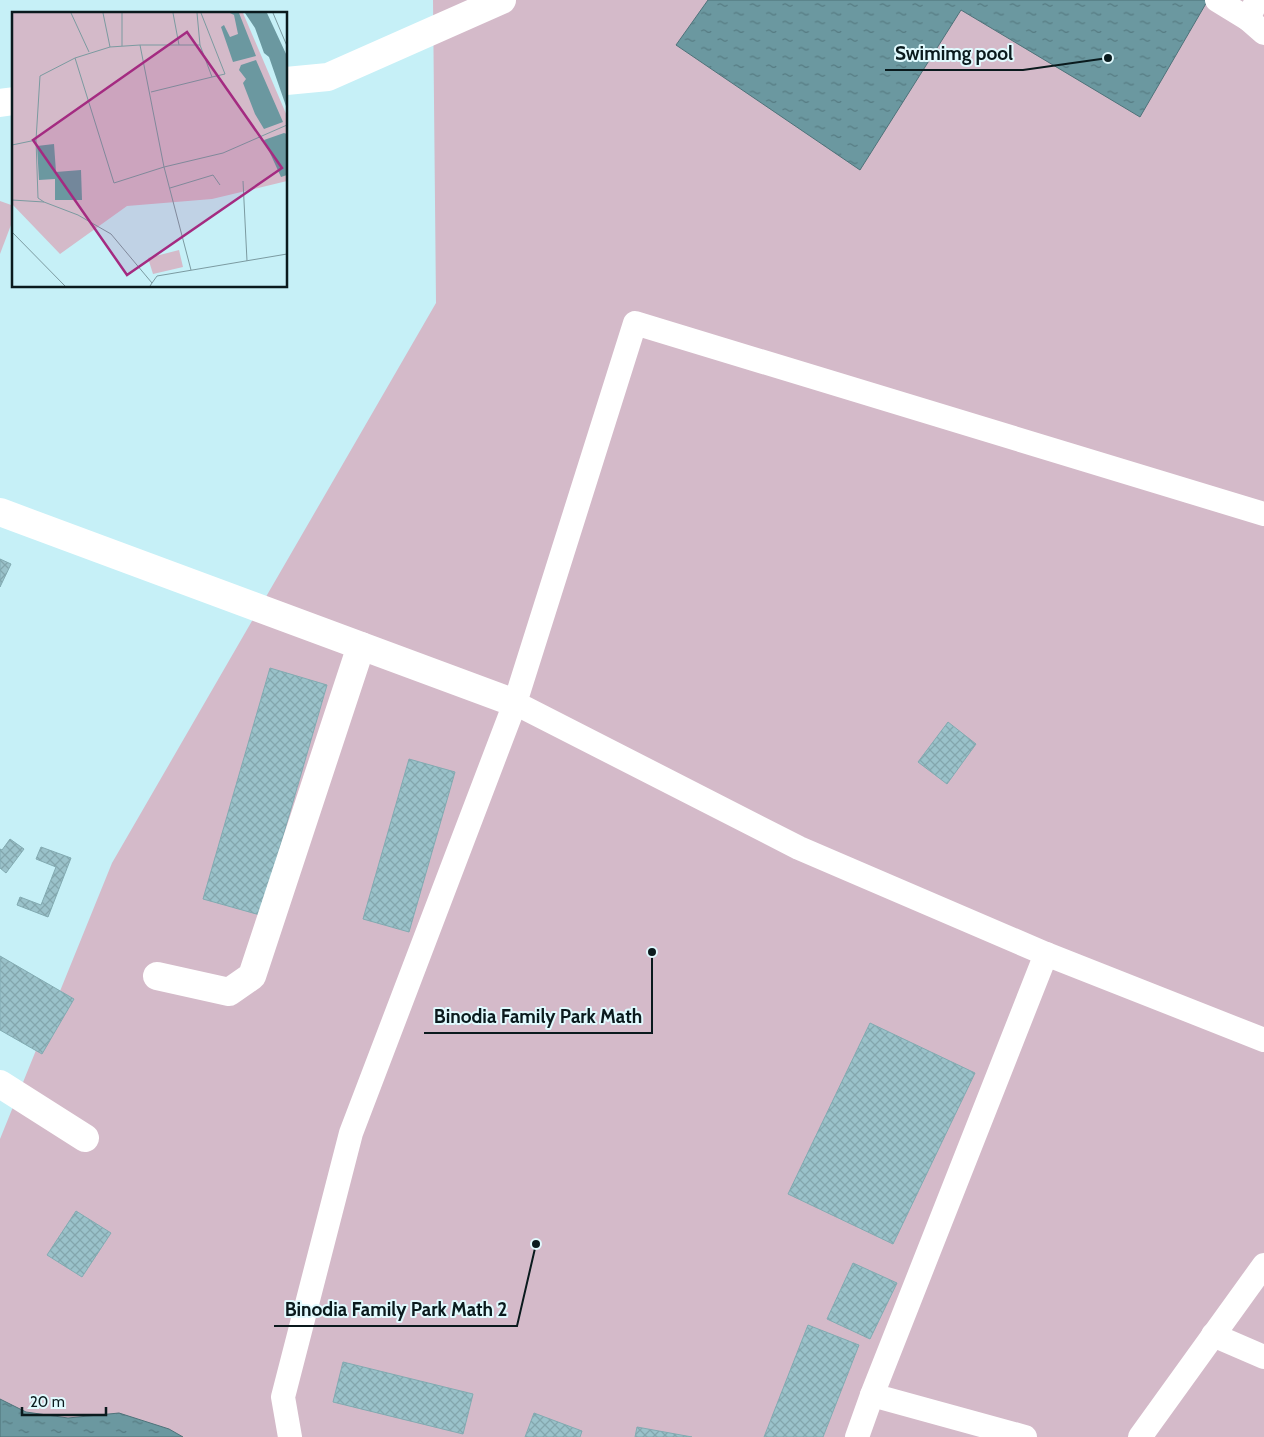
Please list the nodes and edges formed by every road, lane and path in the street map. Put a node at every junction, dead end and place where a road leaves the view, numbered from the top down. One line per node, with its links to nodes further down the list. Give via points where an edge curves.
1 (502, 0): 4 (street, via 328,77)
2 (1217, 0): 3 (street)
3 (1256, 17)
4 (288, 80)
5 (0, 512): 7 (street)
6 (1264, 514): 8 (street, via 635,323)
7 (361, 646): 8 (street); 10 (street, via 252,976 229,992)
8 (515, 704): 9 (street, via 799,848); 18 (street, via 351,1133 282,1397)
9 (1046, 954): 11 (street); 17 (street)
10 (157, 976)
11 (1264, 1040)
12 (0, 1084): 13 (street)
13 (85, 1138)
14 (1264, 1265): 15 (street)
15 (1213, 1335): 16 (street); 21 (street)
16 (1264, 1357)
17 (872, 1395): 19 (street); 20 (street)
18 (290, 1437)
19 (857, 1437)
20 (1025, 1437)
21 (1140, 1437)

